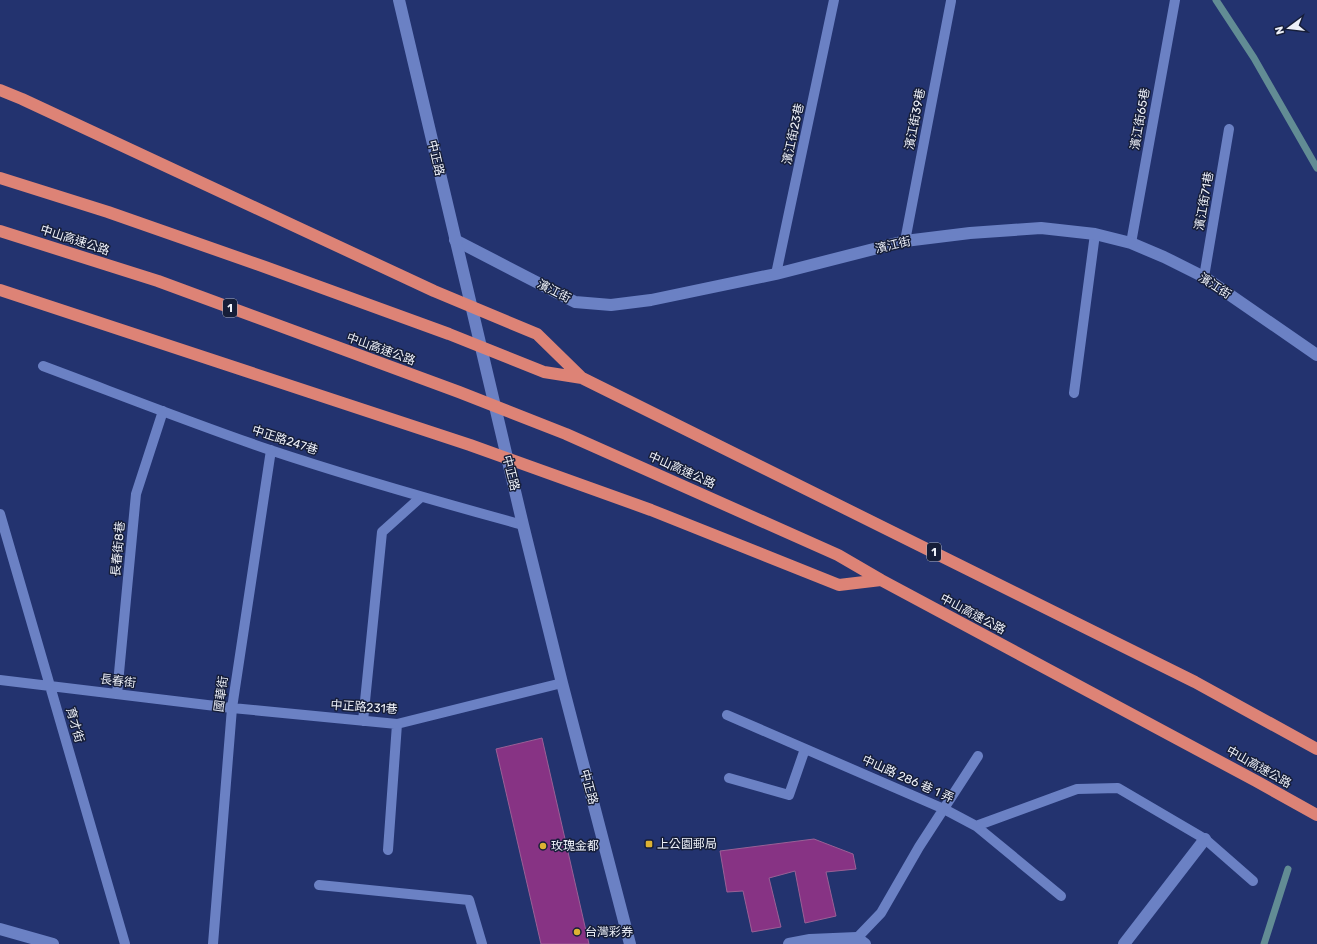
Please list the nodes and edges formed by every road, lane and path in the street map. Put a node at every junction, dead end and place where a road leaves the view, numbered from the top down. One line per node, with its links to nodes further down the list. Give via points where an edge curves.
1 (399, 0): 10 (street, 中正路)
2 (834, 0): 13 (lane, 濱江街23巷)
3 (1174, 0): 12 (lane, 濱江街65巷)
4 (951, 1): 11 (lane, 濱江街39巷)
5 (0, 90): 18 (highway, via 434,291 537,334)
6 (1229, 129): 14 (lane, 濱江街71巷)
7 (0, 178): 18 (highway, 1, via 138,222 449,334 544,372)
8 (0, 231): 26 (highway, 中山高速公路 / 1, via 158,281 566,434 838,555)
9 (1095, 234): 11 (street, 濱江街, via 1041,228 970,233); 12 (street, 濱江街); 19 (lane)
10 (455, 240): 13 (street, 濱江街, via 576,302 611,304 651,300); 24 (street, 中正路)
11 (906, 242): 13 (street, 濱江街)
12 (1130, 243): 14 (street, 濱江街)
13 (776, 274)
14 (1204, 277): 16 (street, 濱江街)
15 (0, 290): 26 (highway, via 570,480 839,585)
16 (1317, 355)
17 (43, 366): 20 (lane, 中正路247巷)
18 (582, 378): 36 (highway, 1, via 1195,682)
19 (1074, 393)
20 (163, 411): 21 (lane, 中正路247巷); 30 (lane, 長春街8巷, via 136,494)
21 (271, 450): 22 (lane, 中正路247巷); 31 (lane, 國華街)
22 (421, 497): 24 (lane, 中正路247巷); 33 (lane, via 382,532)
23 (0, 514): 25 (lane, 育才街)
24 (523, 525): 28 (street, 中正路)
25 (2, 531): 29 (lane, 育才街)
26 (881, 580): 40 (highway, 中山高速公路 / 1)
27 (0, 680): 29 (lane, 長春街)
28 (562, 683): 34 (lane, 中正路231巷); 53 (street, 中正路)
29 (49, 685): 30 (lane, 長春街); 50 (lane, 育才街)
30 (117, 694): 31 (lane, 長春街)
31 (232, 708): 33 (lane, 中正路231巷); 51 (lane, 國華街)
32 (727, 715): 35 (lane, 中山路 286 巷 1 弄)
33 (363, 721): 34 (lane, 中正路231巷)
34 (397, 724): 43 (lane)
35 (805, 749): 38 (lane, via 789,795); 39 (lane, 中山路 286 巷 1 弄)
36 (1317, 750)
37 (978, 756): 39 (lane)
38 (728, 778)
39 (944, 809): 41 (lane, 中山路 286 巷 1 弄); 48 (lane, via 881,913)
40 (1317, 815)
41 (976, 826): 42 (lane, via 1077,790 1118,788); 46 (lane, 中山路 286 巷 1 弄)
42 (1205, 839): 44 (lane); 55 (street)
43 (388, 850)
44 (1253, 881)
45 (319, 885): 52 (lane, via 469,900)
46 (1061, 896)
47 (0, 929): 49 (street)
48 (861, 941): 54 (street, via 810,940)
49 (53, 944)
50 (125, 944)
51 (213, 944)
52 (482, 944)
53 (630, 944)
54 (789, 944)
55 (1124, 944)

